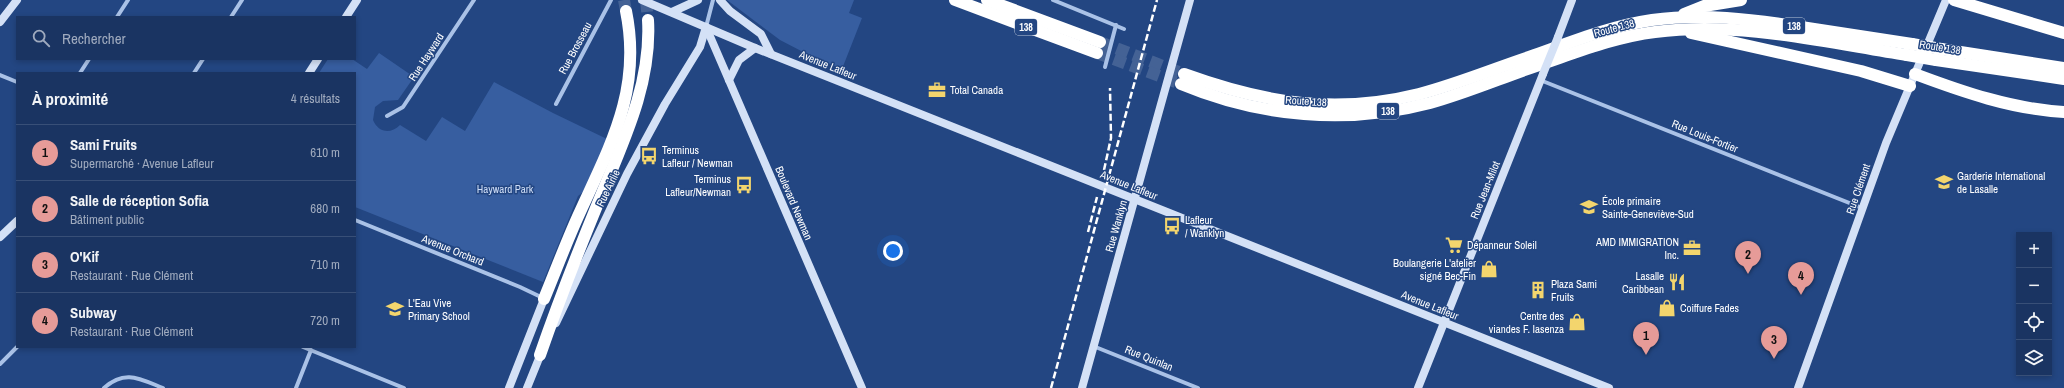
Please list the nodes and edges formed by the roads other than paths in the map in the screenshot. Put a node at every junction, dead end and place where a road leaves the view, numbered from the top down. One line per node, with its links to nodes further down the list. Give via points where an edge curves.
1 (17, 0): 25 (main road)
2 (128, 0): 21 (street)
3 (242, 0): 22 (street)
4 (357, 0): 23 (main road)
5 (474, 0): 52 (street, Rue Hayward, via 404,107)
6 (610, 0): 50 (street, Rue Brosseau)
7 (642, 0): 20 (main road, Avenue Lafleur)
8 (698, 0): 20 (main road)
9 (713, 0): 28 (street, Rue Airlie)
10 (720, 0): 32 (main road, via 730,11 761,34)
11 (955, 0): 12 (highway, 138, via 1098,48)
12 (987, 0)
13 (1053, 0): 27 (street)
14 (1190, 0): 53 (main road, Rue Wanklyn)
15 (1572, 0): 44 (main road, Rue Jean-Milot, bridge)
16 (1741, 0): 26 (highway, via 1704,6)
17 (1946, 0): 42 (main road, Rue Clément)
18 (1954, 0): 30 (highway)
19 (626, 11): 58 (highway, via 631,41 631,64 625,105)
20 (672, 12): 28 (main road, Avenue Lafleur)
21 (118, 16)
22 (232, 16)
23 (347, 16)
24 (648, 20): 64 (highway, via 647,60 639,98)
25 (0, 22)
26 (1677, 24): 33 (highway, Route 138 / 138, bridge, via 1718,17 1748,19); 45 (highway, Route 138 / 138, via 1611,41 1446,98 1379,113 1324,116 1278,112 1228,101); 49 (highway)
27 (1116, 25): 29 (street); 37 (street)
28 (706, 27): 31 (main road, Avenue Lafleur); 47 (main road, Boulevard Newman); 64 (main road, Rue Airlie, via 700,48 665,104 627,174)
29 (1124, 28)
30 (2064, 33)
31 (755, 48): 32 (main road, Avenue Lafleur); 47 (main road, via 739,60)
32 (771, 54): 53 (main road, Avenue Lafleur)
33 (1938, 54): 38 (highway, Route 138 / 138); 46 (highway, Route 138 / 138)
34 (88, 60): 39 (street)
35 (202, 60): 40 (street)
36 (317, 60): 41 (main road)
37 (1105, 67)
38 (2064, 68)
39 (81, 72)
40 (195, 72)
41 (310, 72)
42 (1915, 74): 49 (main road, Rue Clément); 51 (highway, via 1996,101)
43 (0, 75): 48 (street)
44 (1542, 77): 54 (street, Rue Louis-Fortier); 59 (main road, Rue Jean-Milot)
45 (1182, 79)
46 (2064, 79)
47 (729, 80): 73 (main road, Boulevard Newman)
48 (16, 82)
49 (1910, 86): 54 (main road, Rue Clément)
50 (556, 104)
51 (2064, 112)
52 (387, 116)
53 (1135, 199): 59 (main road, Avenue Lafleur); 60 (main road, Rue Wanklyn)
54 (1863, 208): 78 (main road, Rue Clément)
55 (356, 220): 58 (street, Avenue Orchard, via 514,284)
56 (16, 222): 57 (main road)
57 (0, 237)
58 (544, 299): 71 (main road)
59 (1444, 322): 76 (main road, Rue Jean-Milot); 77 (main road, Avenue Lafleur)
60 (1094, 346): 74 (main road, Rue Wanklyn); 75 (street, Rue Quinlan)
61 (16, 348): 65 (street)
62 (305, 348): 63 (street)
63 (311, 350): 66 (street); 69 (street)
64 (540, 355): 72 (main road, Rue Airlie)
65 (0, 364)
66 (393, 386): 70 (street)
67 (104, 388): 68 (street, via 116,379 126,376)
68 (162, 388)
69 (296, 388)
70 (404, 388)
71 (509, 388)
72 (527, 388)
73 (862, 388)
74 (1082, 388)
75 (1198, 388)
76 (1418, 388)
77 (1609, 388)
78 (1798, 388)

